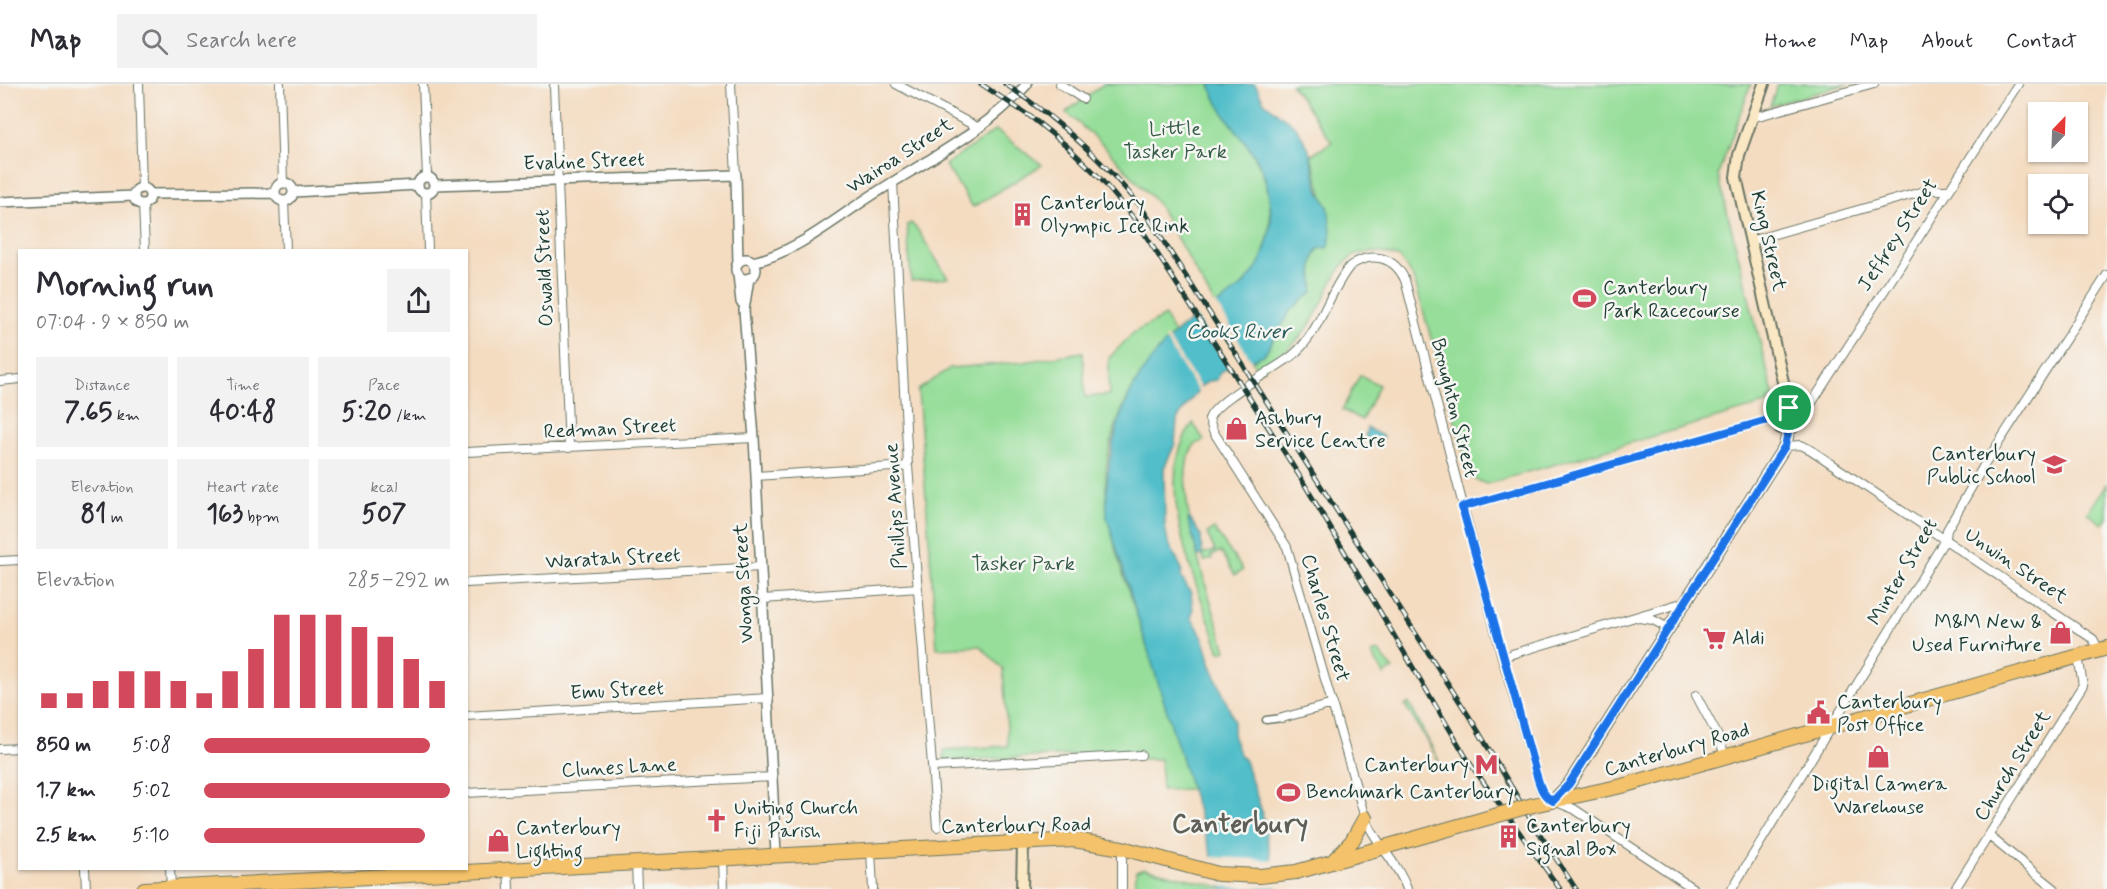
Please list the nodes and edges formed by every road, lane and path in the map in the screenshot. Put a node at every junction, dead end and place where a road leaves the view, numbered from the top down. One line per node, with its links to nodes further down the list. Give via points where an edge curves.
1 (139, 84): 23 (street)
2 (280, 84): 19 (street)
3 (423, 84): 16 (street)
4 (731, 84): 15 (street)
5 (896, 84): 14 (street)
6 (1027, 84): 14 (street, Wairoa Street, via 1004,109)
7 (1060, 84): 12 (street)
8 (1764, 84): 13 (main road, King Street)
9 (1874, 84): 13 (street)
10 (2018, 84): 22 (street, Jeffrey Street)
11 (554, 86): 17 (street, Oswald Street)
12 (1083, 99)
13 (1751, 118): 31 (main road, King Street, via 1736,177)
14 (977, 127): 18 (street, Wairoa Street)
15 (736, 175): 17 (street, Evaline Street); 36 (street, via 739,234)
16 (427, 177): 20 (street); 21 (street)
17 (558, 181): 21 (street, Evaline Street); 50 (street, Oswald Street)
18 (892, 182): 35 (street, Wairoa Street); 52 (street, Phillips Avenue)
19 (283, 183): 24 (street, via 291,186); 25 (street)
20 (418, 185): 24 (street); 26 (street)
21 (434, 185): 26 (street)
22 (1948, 190): 31 (street, via 1928,190); 43 (street, Jeffrey Street)
23 (146, 191): 25 (street); 27 (street, via 136,191); 30 (street, via 149,201)
24 (293, 192): 28 (street)
25 (274, 193): 28 (street)
26 (426, 193): 34 (street)
27 (134, 196): 29 (street); 30 (street)
28 (284, 201): 33 (street)
29 (0, 202)
30 (143, 204): 32 (street)
31 (1750, 241): 44 (main road, King Street)
32 (145, 249)
33 (286, 249)
34 (428, 249)
35 (786, 250): 36 (street, Wairoa Street); 39 (street, Wairoa Street)
36 (746, 262): 37 (street, Wonga Street); 39 (street, Wonga Street, via 756,268)
37 (738, 274): 39 (street, via 743,279); 40 (street, Wonga Street)
38 (2107, 275): 55 (street, Minter Street, via 1983,467)
39 (752, 276): 40 (street, Wonga Street)
40 (744, 310): 48 (street, Wonga Street)
41 (18, 380): 42 (street)
42 (0, 381)
43 (1809, 407)
44 (1789, 408): 46 (main road, via 1779,410); 47 (main road, via 1797,418)
45 (1212, 412): 54 (street, Broughton Street, via 1268,374 1308,340 1350,266 1366,258 1388,260 1398,268 1407,286); 70 (street, Charles Street, via 1211,427 1287,547)
46 (1775, 418): 47 (main road, via 1780,427); 54 (street)
47 (1789, 428): 49 (main road)
48 (754, 438): 50 (street, Redman Street); 53 (street, Wonga Street)
49 (1785, 446): 55 (street, Unwin Street, via 1806,447); 62 (main road)
50 (569, 448): 51 (street, Redman Street)
51 (468, 452)
52 (909, 466): 53 (street); 60 (street, Phillips Avenue)
53 (756, 476): 58 (street, Wonga Street)
54 (1462, 507): 67 (street, Broughton Street)
55 (1946, 538): 65 (street, Unwin Street); 74 (street, Minter Street)
56 (18, 560): 57 (street)
57 (0, 561)
58 (761, 567): 59 (street, Waratah Street); 61 (street, Wonga Street)
59 (468, 583)
60 (918, 588): 61 (street); 79 (street, Phillips Avenue)
61 (763, 599): 69 (street, Wonga Street)
62 (1684, 602): 63 (street); 64 (main road)
63 (1637, 618): 64 (street, via 1653,620); 67 (street)
64 (1668, 628): 82 (main road, via 1569,784)
65 (2103, 649): 66 (highway, Canterbury Road)
66 (2078, 656): 74 (highway, Canterbury Road); 85 (street, Church Street, via 2082,685)
67 (1502, 657): 82 (street, Broughton Street, via 1541,790)
68 (1696, 695): 78 (street)
69 (769, 698): 71 (street, Emu Street); 80 (street, Wonga Street)
70 (1333, 704): 72 (street); 83 (street, Charles Street)
71 (468, 716)
72 (1282, 718): 73 (street)
73 (1266, 720)
74 (1831, 726): 78 (highway, Canterbury Road); 112 (street, Minter Street)
75 (18, 748): 76 (street)
76 (0, 749)
77 (1141, 754): 79 (street)
78 (1725, 757): 82 (highway, Canterbury Road)
79 (934, 768): 84 (street, Phillips Avenue)
80 (773, 777): 81 (street, Clunes Lane); 90 (street, Wonga Street)
81 (468, 793)
82 (1553, 801): 87 (highway, Canterbury Road, bridge); 111 (street, via 1574,809)
83 (1365, 818): 87 (street, Charles Street); 92 (highway, via 1352,841)
84 (937, 827)
85 (1989, 836): 113 (street, Church Street); 114 (street)
86 (1023, 843): 88 (highway, Canterbury Road, via 1085,841); 89 (highway, Canterbury Road); 108 (main road)
87 (1380, 847): 92 (highway, Canterbury Road); 110 (street, Charles Street)
88 (1122, 848): 92 (highway, Canterbury Road, via 1218,874 1249,876 1296,872); 109 (street)
89 (871, 851): 90 (highway, Canterbury Road); 107 (street)
90 (776, 854): 91 (highway, Canterbury Road)
91 (723, 858): 93 (highway, Canterbury Road); 106 (street)
92 (1332, 861)
93 (636, 862): 94 (highway, Canterbury Road); 105 (street)
94 (508, 869): 98 (highway, Canterbury Road); 104 (street)
95 (86, 870): 102 (street)
96 (170, 870): 101 (street)
97 (455, 870): 99 (highway, Canterbury Road)
98 (468, 870)
99 (312, 874): 100 (highway, Canterbury Road)
100 (252, 886): 101 (highway, Canterbury Road)
101 (171, 887): 103 (highway, Canterbury Road)
102 (86, 889)
103 (144, 889)
104 (509, 889)
105 (638, 889)
106 (724, 889)
107 (873, 889)
108 (1022, 889)
109 (1122, 889)
110 (1407, 889)
111 (1694, 889)
112 (1732, 889)
113 (1955, 889)
114 (2055, 889)

